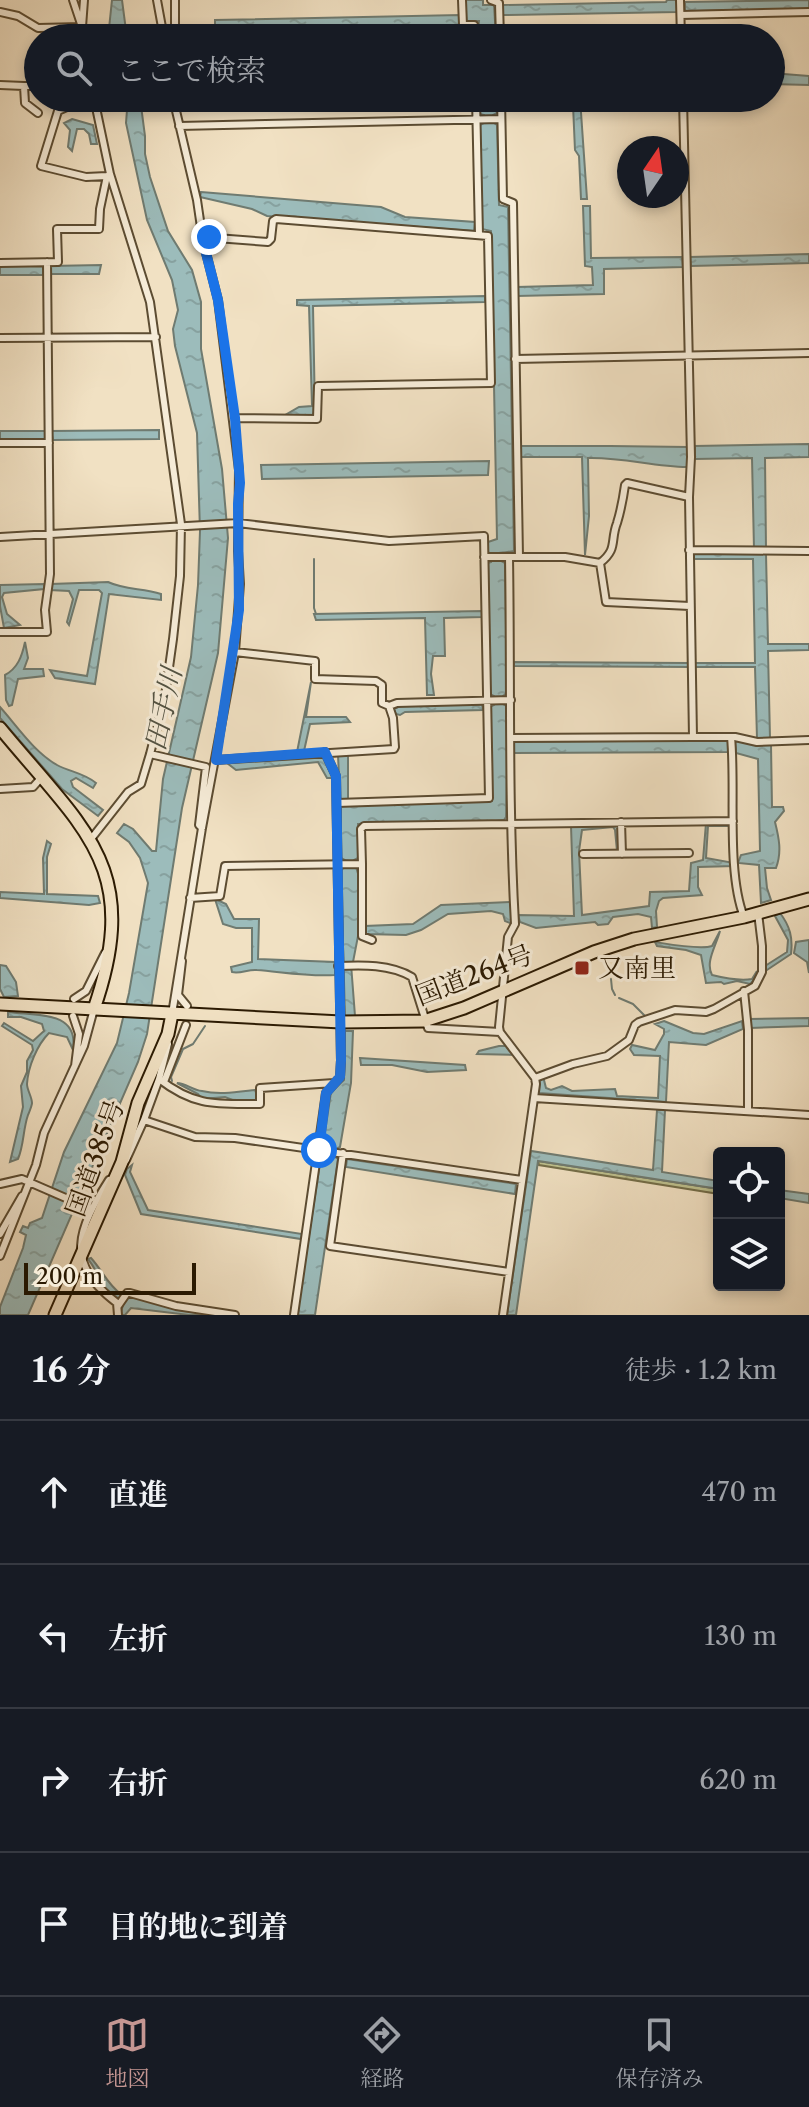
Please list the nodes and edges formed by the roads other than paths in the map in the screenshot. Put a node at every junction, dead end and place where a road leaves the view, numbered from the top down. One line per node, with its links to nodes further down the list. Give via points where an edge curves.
1 (73, 0): 12 (street)
2 (84, 0): 13 (street)
3 (157, 0): 14 (street)
4 (175, 0): 15 (street)
5 (462, 0): 16 (street)
6 (491, 0): 17 (street, via 499,3)
7 (680, 0): 10 (street)
8 (0, 12): 11 (street)
9 (809, 12): 10 (street)
10 (681, 15): 18 (street)
11 (31, 24)
12 (81, 24)
13 (82, 24)
14 (161, 24)
15 (175, 24)
16 (463, 24)
17 (500, 24)
18 (681, 24)
19 (0, 85): 20 (street)
20 (24, 86)
21 (58, 112): 30 (street, via 41,166 86,177)
22 (97, 112): 30 (street)
23 (176, 112): 29 (street)
24 (479, 112): 28 (street)
25 (499, 112): 27 (street)
26 (683, 112): 39 (street)
27 (498, 119): 28 (street); 40 (street, via 503,199 513,203)
28 (480, 120): 29 (street); 31 (street)
29 (179, 126): 32 (street)
30 (108, 175): 33 (street, via 99,229 57,229 58,262); 35 (street, via 142,274)
31 (479, 235): 32 (street, via 276,219 268,242); 41 (street, via 488,236 491,383 318,386 317,419)
32 (203, 237): 41 (street)
33 (47, 262): 34 (street); 37 (street)
34 (0, 263)
35 (156, 337): 37 (street); 46 (street)
36 (0, 338): 37 (street)
37 (48, 338): 43 (street)
38 (809, 353): 39 (street)
39 (689, 356): 40 (street); 44 (street)
40 (515, 359): 53 (street)
41 (235, 418): 45 (street, via 240,483)
42 (0, 443): 43 (street)
43 (49, 443): 47 (street)
44 (689, 497): 49 (street); 54 (street, via 627,483 613,549)
45 (235, 523): 46 (street); 51 (street, via 389,541 484,536); 57 (street, via 240,597)
46 (182, 524): 47 (street); 67 (street, via 167,681)
47 (49, 534): 48 (street); 56 (street, via 47,632)
48 (0, 537)
49 (689, 550): 50 (street); 55 (street)
50 (809, 551)
51 (487, 557): 52 (street); 59 (street)
52 (506, 557): 53 (street); 58 (street)
53 (519, 557): 54 (street)
54 (600, 563): 55 (street, via 606,602)
55 (690, 606): 62 (street)
56 (0, 632)
57 (235, 652): 60 (street, via 315,661 315,679 376,681 382,685 382,703); 68 (street)
58 (508, 700): 59 (street); 64 (street)
59 (490, 701): 60 (street); 71 (street, via 487,800)
60 (389, 706): 66 (street, via 394,749)
61 (0, 728): 69 (highway)
62 (693, 737): 63 (street); 64 (street)
63 (731, 737): 65 (street); 72 (street)
64 (511, 738): 74 (street)
65 (809, 740)
66 (325, 752): 68 (street); 71 (street, via 336,776)
67 (152, 755): 75 (street, via 204,766); 76 (street, via 141,784 128,792)
68 (216, 760): 75 (street)
69 (41, 778): 70 (street, via 33,787); 76 (highway)
70 (0, 789)
71 (337, 803): 81 (street)
72 (733, 821): 73 (street); 85 (street)
73 (621, 822): 74 (street); 79 (street)
74 (509, 824): 80 (street, via 364,826); 90 (street, via 515,924 508,937)
75 (202, 828): 82 (street)
76 (91, 839): 87 (highway, via 112,899)
77 (689, 853): 79 (street)
78 (583, 854): 79 (street)
79 (622, 854)
80 (359, 864): 81 (street); 86 (street, via 362,936)
81 (340, 865): 82 (street, via 225,866 220,896); 89 (street)
82 (190, 898): 88 (street)
83 (809, 899): 84 (highway, 国道264号)
84 (758, 913): 85 (highway, 国道264号); 91 (street, via 762,972 755,986)
85 (744, 917): 90 (highway, 国道264号, via 634,939)
86 (372, 940)
87 (111, 949): 92 (street, via 86,991); 95 (highway)
88 (182, 958): 94 (street, via 178,995); 96 (street)
89 (340, 966): 98 (street, via 368,964 412,977); 99 (street)
90 (501, 991): 98 (highway, 国道264号); 101 (street)
91 (744, 991): 104 (street, via 706,1012 675,1010 639,1022 629,1040 607,1056); 108 (street)
92 (74, 999)
93 (0, 1004): 95 (highway, 国道264号)
94 (187, 1006)
95 (99, 1010): 96 (highway, 国道264号); 103 (street)
96 (168, 1014): 99 (highway, 国道264号); 102 (highway, 国道385号)
97 (73, 1016): 103 (street, via 79,1034)
98 (424, 1021): 99 (highway, 国道264号); 101 (street, via 435,1030)
99 (341, 1022): 106 (street, via 340,1077)
100 (186, 1025): 105 (street)
101 (500, 1032): 104 (street)
102 (168, 1034): 105 (street); 113 (highway, 国道385号, via 148,1076)
103 (75, 1066): 116 (street, via 44,1133)
104 (535, 1078): 107 (street)
105 (161, 1081): 106 (street, via 211,1105 260,1104 260,1088); 110 (street)
106 (334, 1083): 111 (street, via 326,1093)
107 (534, 1098): 108 (street); 115 (street)
108 (748, 1111): 109 (street)
109 (809, 1115)
110 (144, 1120): 111 (street, via 195,1137); 113 (street)
111 (322, 1150): 112 (street); 128 (street)
112 (339, 1153): 115 (street); 123 (street, via 330,1246)
113 (122, 1162): 114 (highway, 国道385号)
114 (116, 1176): 119 (street); 122 (highway, 国道385号)
115 (522, 1180): 123 (street)
116 (32, 1182): 117 (street); 118 (street); 119 (street)
117 (0, 1184)
118 (26, 1190): 120 (street); 121 (street)
119 (89, 1208): 122 (street)
120 (0, 1234)
121 (0, 1256)
122 (79, 1257): 124 (street); 125 (highway, 国道385号)
123 (509, 1272): 129 (street)
124 (118, 1306): 126 (street); 127 (street, via 130,1293)
125 (55, 1315)
126 (118, 1315)
127 (235, 1315)
128 (294, 1315)
129 (503, 1315)

